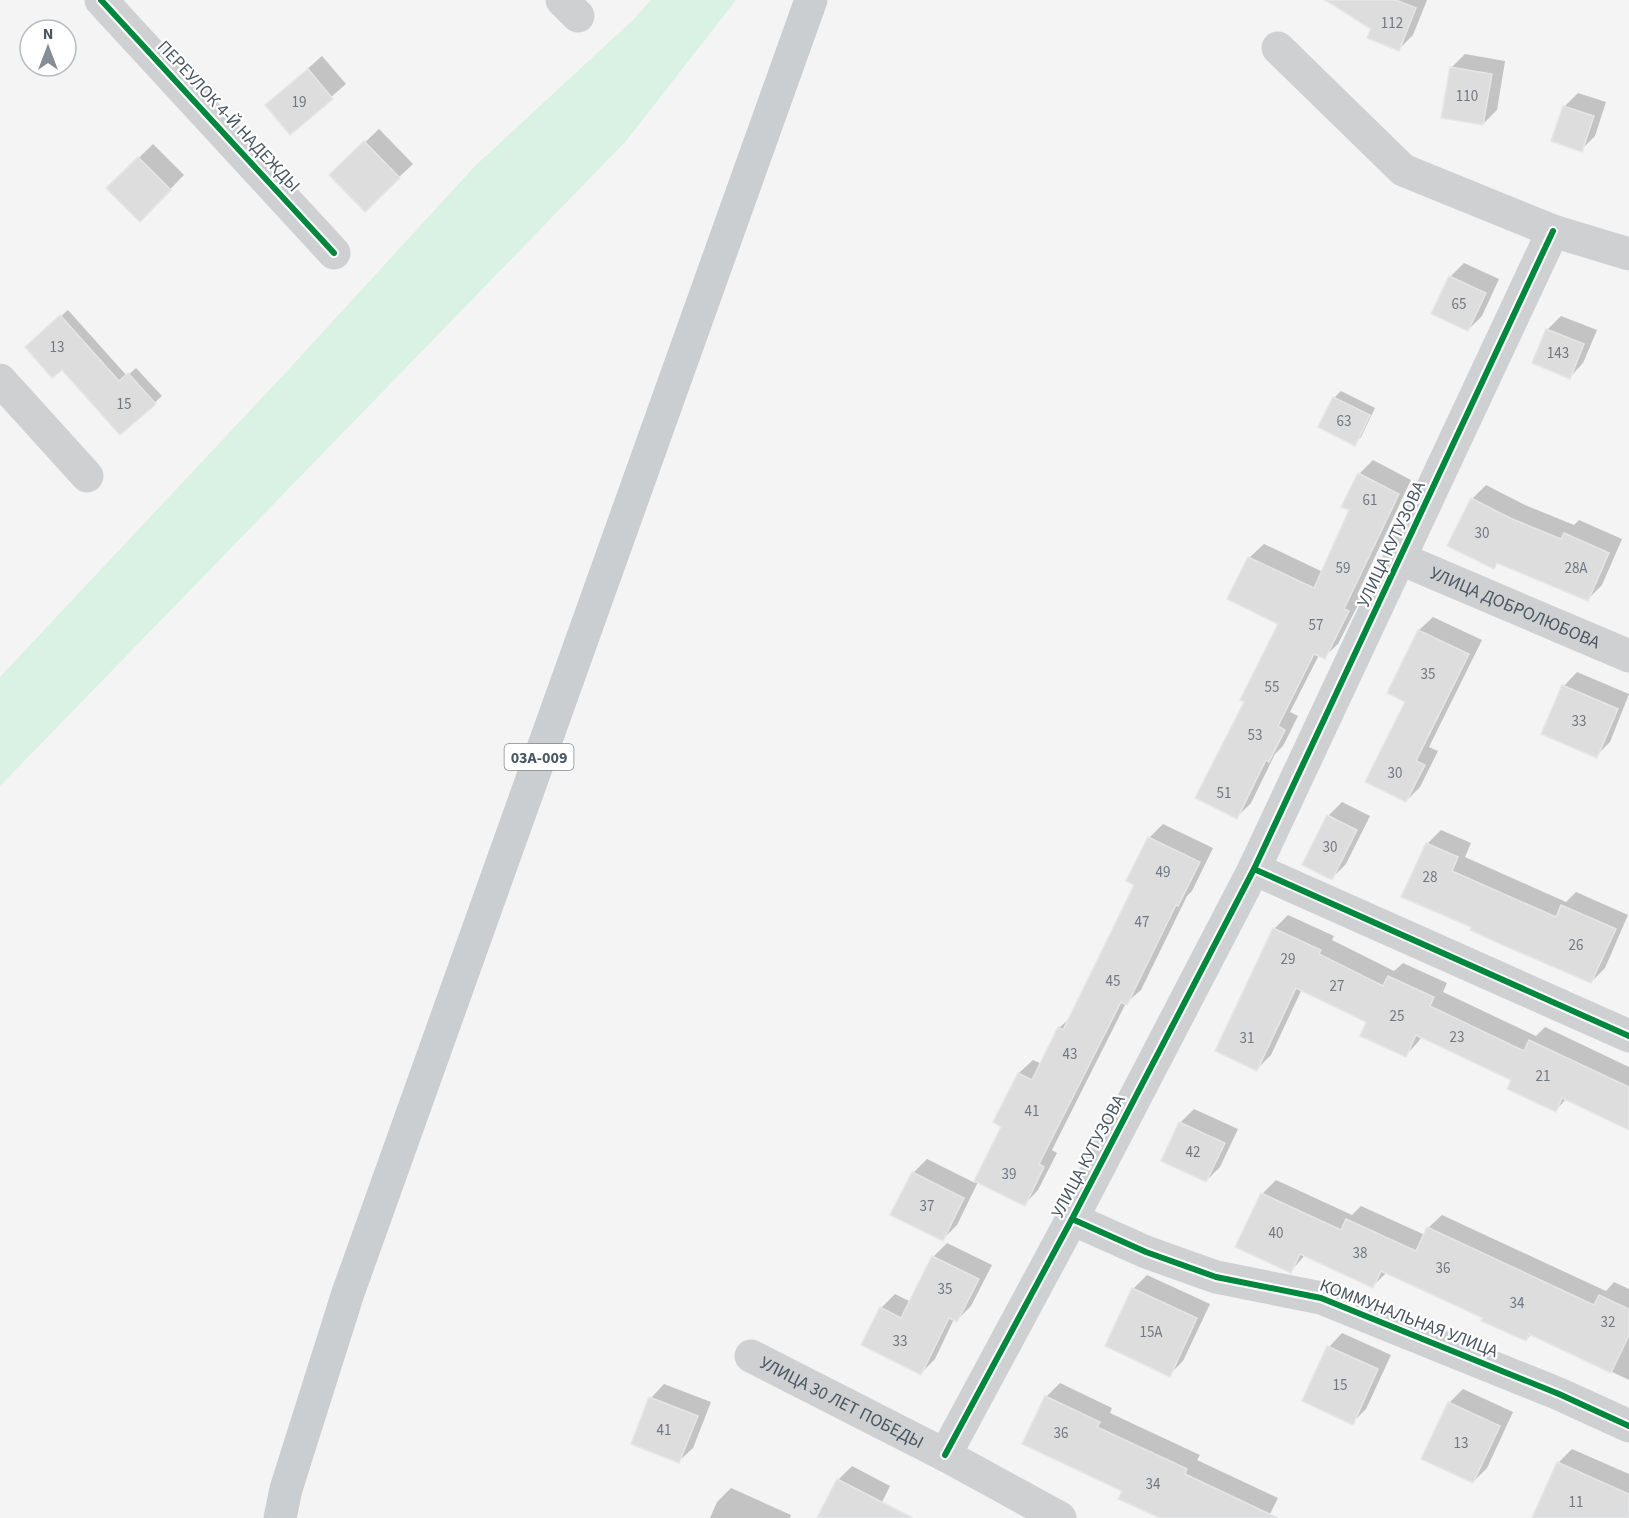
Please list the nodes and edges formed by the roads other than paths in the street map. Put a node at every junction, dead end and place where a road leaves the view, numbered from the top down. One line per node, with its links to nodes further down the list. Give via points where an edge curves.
1 (101, 0): 5 (street, ПЕРЕУЛОК 4-Й НАДЕЖДЫ)
2 (810, 0): 17 (main road, 03А-009, via 348,1293)
3 (1278, 48): 4 (street, via 1403,170)
4 (1553, 231): 6 (street); 9 (street, УЛИЦА КУТУЗОВА)
5 (334, 252)
6 (1629, 254)
7 (0, 380): 8 (street)
8 (87, 476)
9 (1401, 559): 10 (street, УЛИЦА ДОБРОЛЮБОВА); 11 (street, УЛИЦА КУТУЗОВА)
10 (1629, 656)
11 (1254, 869): 12 (street); 13 (street, УЛИЦА КУТУЗОВА)
12 (1629, 1036)
13 (1072, 1219): 15 (street, КОММУНАЛЬНАЯ УЛИЦА, via 1216,1277 1321,1298 1548,1389); 16 (street, УЛИЦА КУТУЗОВА)
14 (751, 1356): 16 (street, УЛИЦА 30 ЛЕТ ПОБЕДЫ)
15 (1629, 1426)
16 (945, 1455): 18 (street, УЛИЦА 30 ЛЕТ ПОБЕДЫ)
17 (280, 1518)
18 (1060, 1518)

